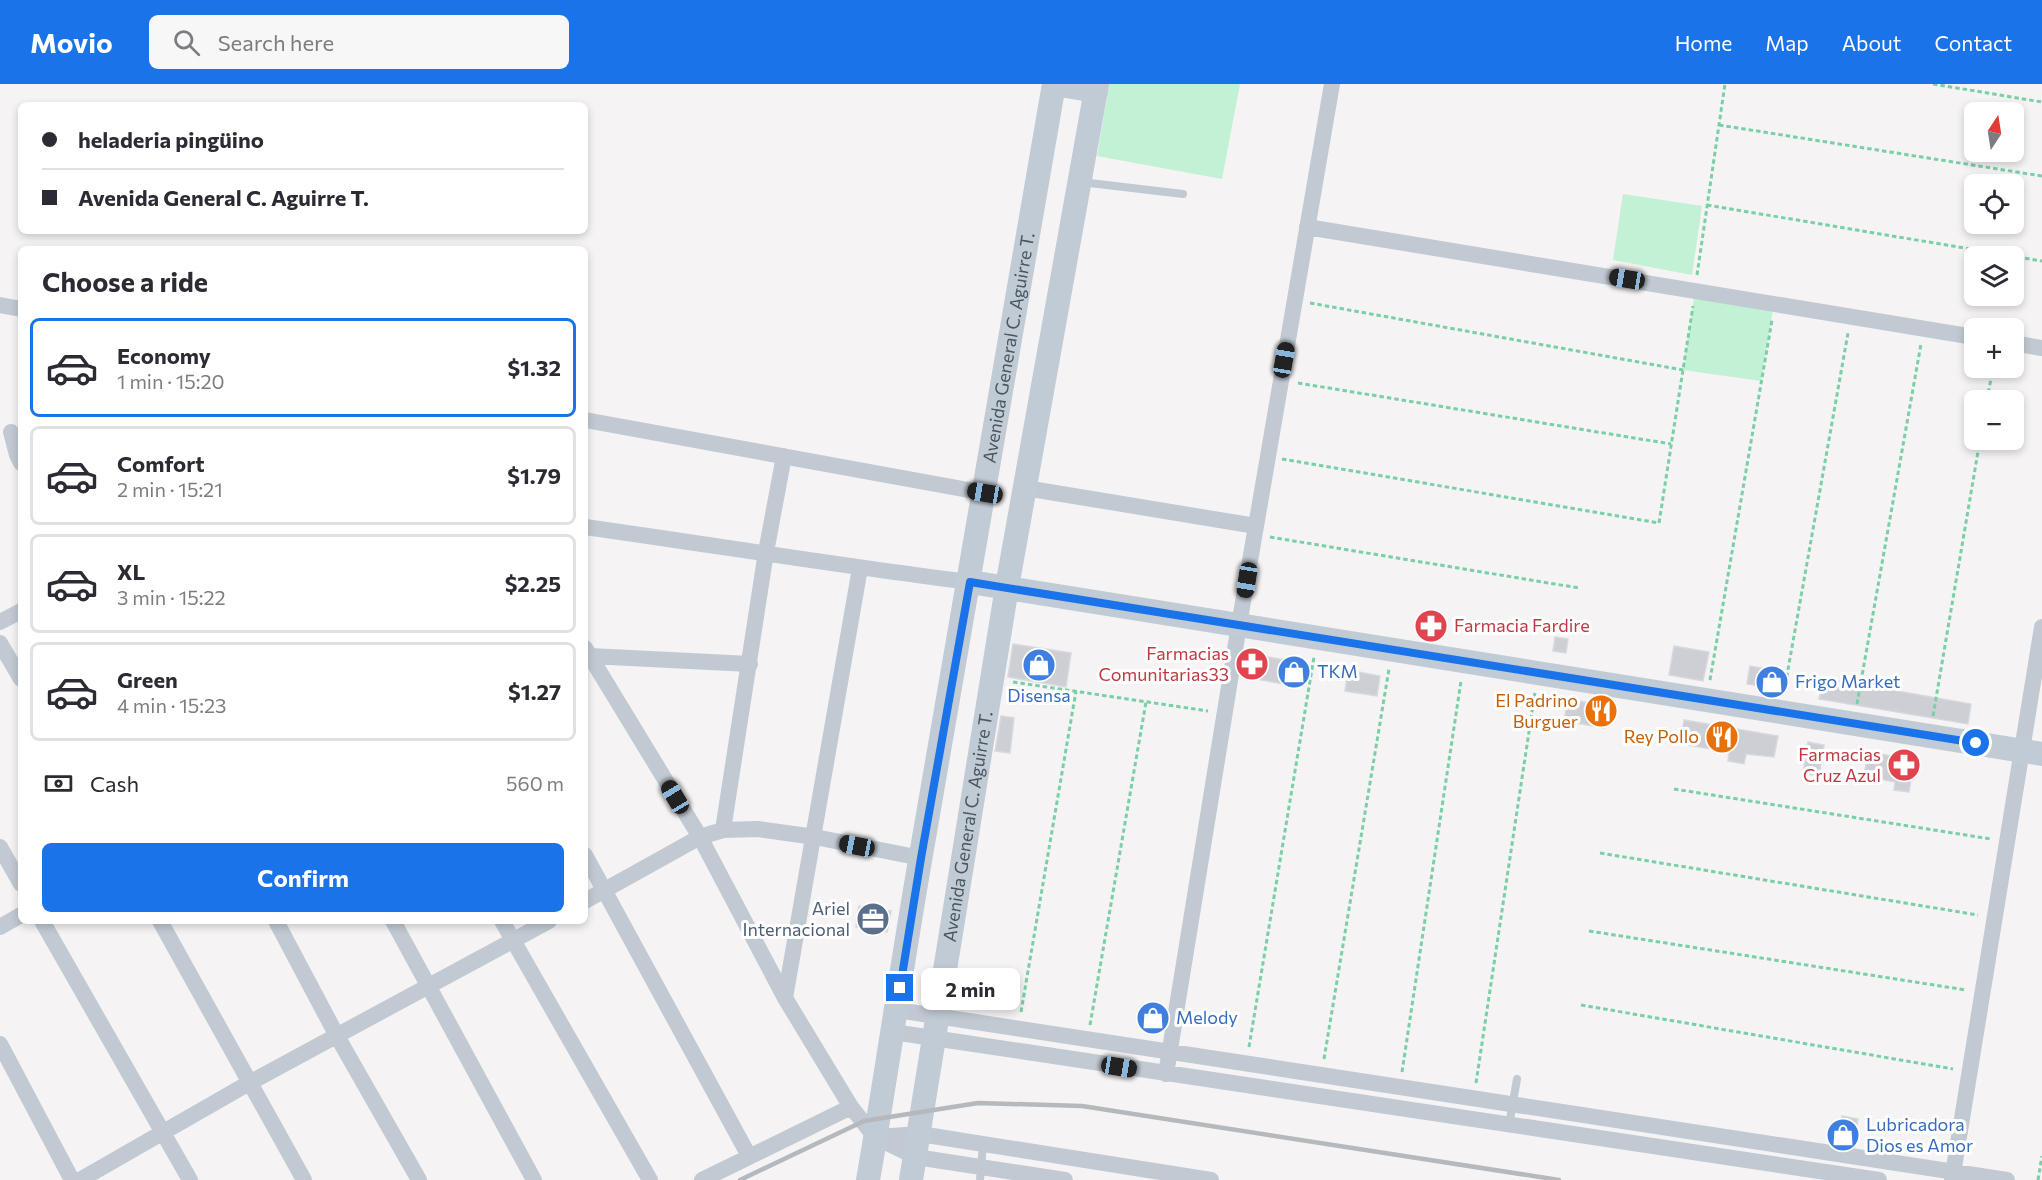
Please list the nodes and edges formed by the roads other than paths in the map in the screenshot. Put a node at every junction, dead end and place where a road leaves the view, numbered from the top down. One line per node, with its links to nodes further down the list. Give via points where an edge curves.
1 (1054, 84): 3 (street); 17 (street, Avenida General C. Aguirre T.)
2 (1332, 84): 6 (street)
3 (1097, 88): 4 (street, Avenida General C. Aguirre T.)
4 (1080, 182): 5 (lane); 16 (street, Avenida General C. Aguirre T.)
5 (1183, 194)
6 (1307, 227): 9 (street); 19 (street)
7 (0, 305): 8 (street)
8 (18, 308)
9 (1964, 335)
10 (2024, 345): 11 (street)
11 (2042, 348)
12 (588, 422): 14 (street)
13 (11, 432): 15 (street)
14 (784, 456): 17 (street); 20 (street)
15 (18, 458)
16 (1025, 488): 19 (street); 23 (street, Avenida General C. Aguirre T.)
17 (985, 493): 22 (street, Avenida General C. Aguirre T.)
18 (588, 527): 20 (street)
19 (1255, 530): 26 (street)
20 (766, 552): 21 (street); 30 (street)
21 (860, 568): 22 (street); 35 (street)
22 (970, 582): 23 (street); 37 (street, Avenida General C. Aguirre T.)
23 (1007, 587): 26 (street); 54 (street, Avenida General C. Aguirre T.)
24 (18, 613): 25 (street)
25 (0, 622)
26 (1239, 625): 32 (street); 57 (street)
27 (2042, 627): 32 (street)
28 (0, 643): 31 (street)
29 (588, 652): 30 (street); 34 (street)
30 (750, 664): 33 (street)
31 (18, 674)
32 (2032, 752): 70 (street, via 2007,841)
33 (723, 830): 34 (street); 35 (street, via 758,829)
34 (700, 837): 40 (street); 52 (street)
35 (815, 837): 37 (street); 52 (street)
36 (0, 847): 39 (street)
37 (921, 858): 53 (street, Avenida General C. Aguirre T.)
38 (588, 860): 40 (street)
39 (18, 879)
40 (605, 891): 41 (street); 67 (street)
41 (588, 900)
42 (18, 917): 49 (street)
43 (44, 924): 64 (street)
44 (162, 924): 60 (street)
45 (278, 924): 55 (street)
46 (395, 924): 51 (street)
47 (504, 924): 50 (street)
48 (543, 924): 50 (street)
49 (0, 927)
50 (513, 940): 51 (street); 78 (street)
51 (429, 985): 55 (street); 77 (street)
52 (785, 998): 62 (street)
53 (895, 1021): 54 (street); 65 (street, Avenida General C. Aguirre T.)
54 (936, 1027): 57 (street, via 1018,1028); 58 (street); 68 (street, Avenida General C. Aguirre T.)
55 (337, 1036): 60 (street); 76 (street)
56 (0, 1044): 72 (street)
57 (1169, 1052): 58 (street); 61 (street)
58 (1166, 1074): 63 (street)
59 (1517, 1079): 61 (lane)
60 (249, 1083): 64 (street); 75 (street)
61 (1513, 1105): 63 (lane); 70 (street)
62 (852, 1107): 65 (street); 67 (street)
63 (1509, 1125): 83 (street)
64 (162, 1131): 73 (street); 74 (street)
65 (875, 1137): 68 (street); 80 (street, Avenida General C. Aguirre T.)
66 (983, 1144): 68 (street); 69 (lane); 71 (street)
67 (749, 1156): 79 (street)
68 (916, 1157): 69 (street)
69 (981, 1174): 81 (street)
70 (1952, 1176): 84 (street)
71 (1180, 1177): 82 (street)
72 (72, 1180)
73 (80, 1180)
74 (190, 1180)
75 (304, 1180)
76 (419, 1180)
77 (534, 1180)
78 (650, 1180)
79 (702, 1180)
80 (868, 1180)
81 (1065, 1180)
82 (1211, 1180)
83 (1879, 1180)
84 (2007, 1180)

